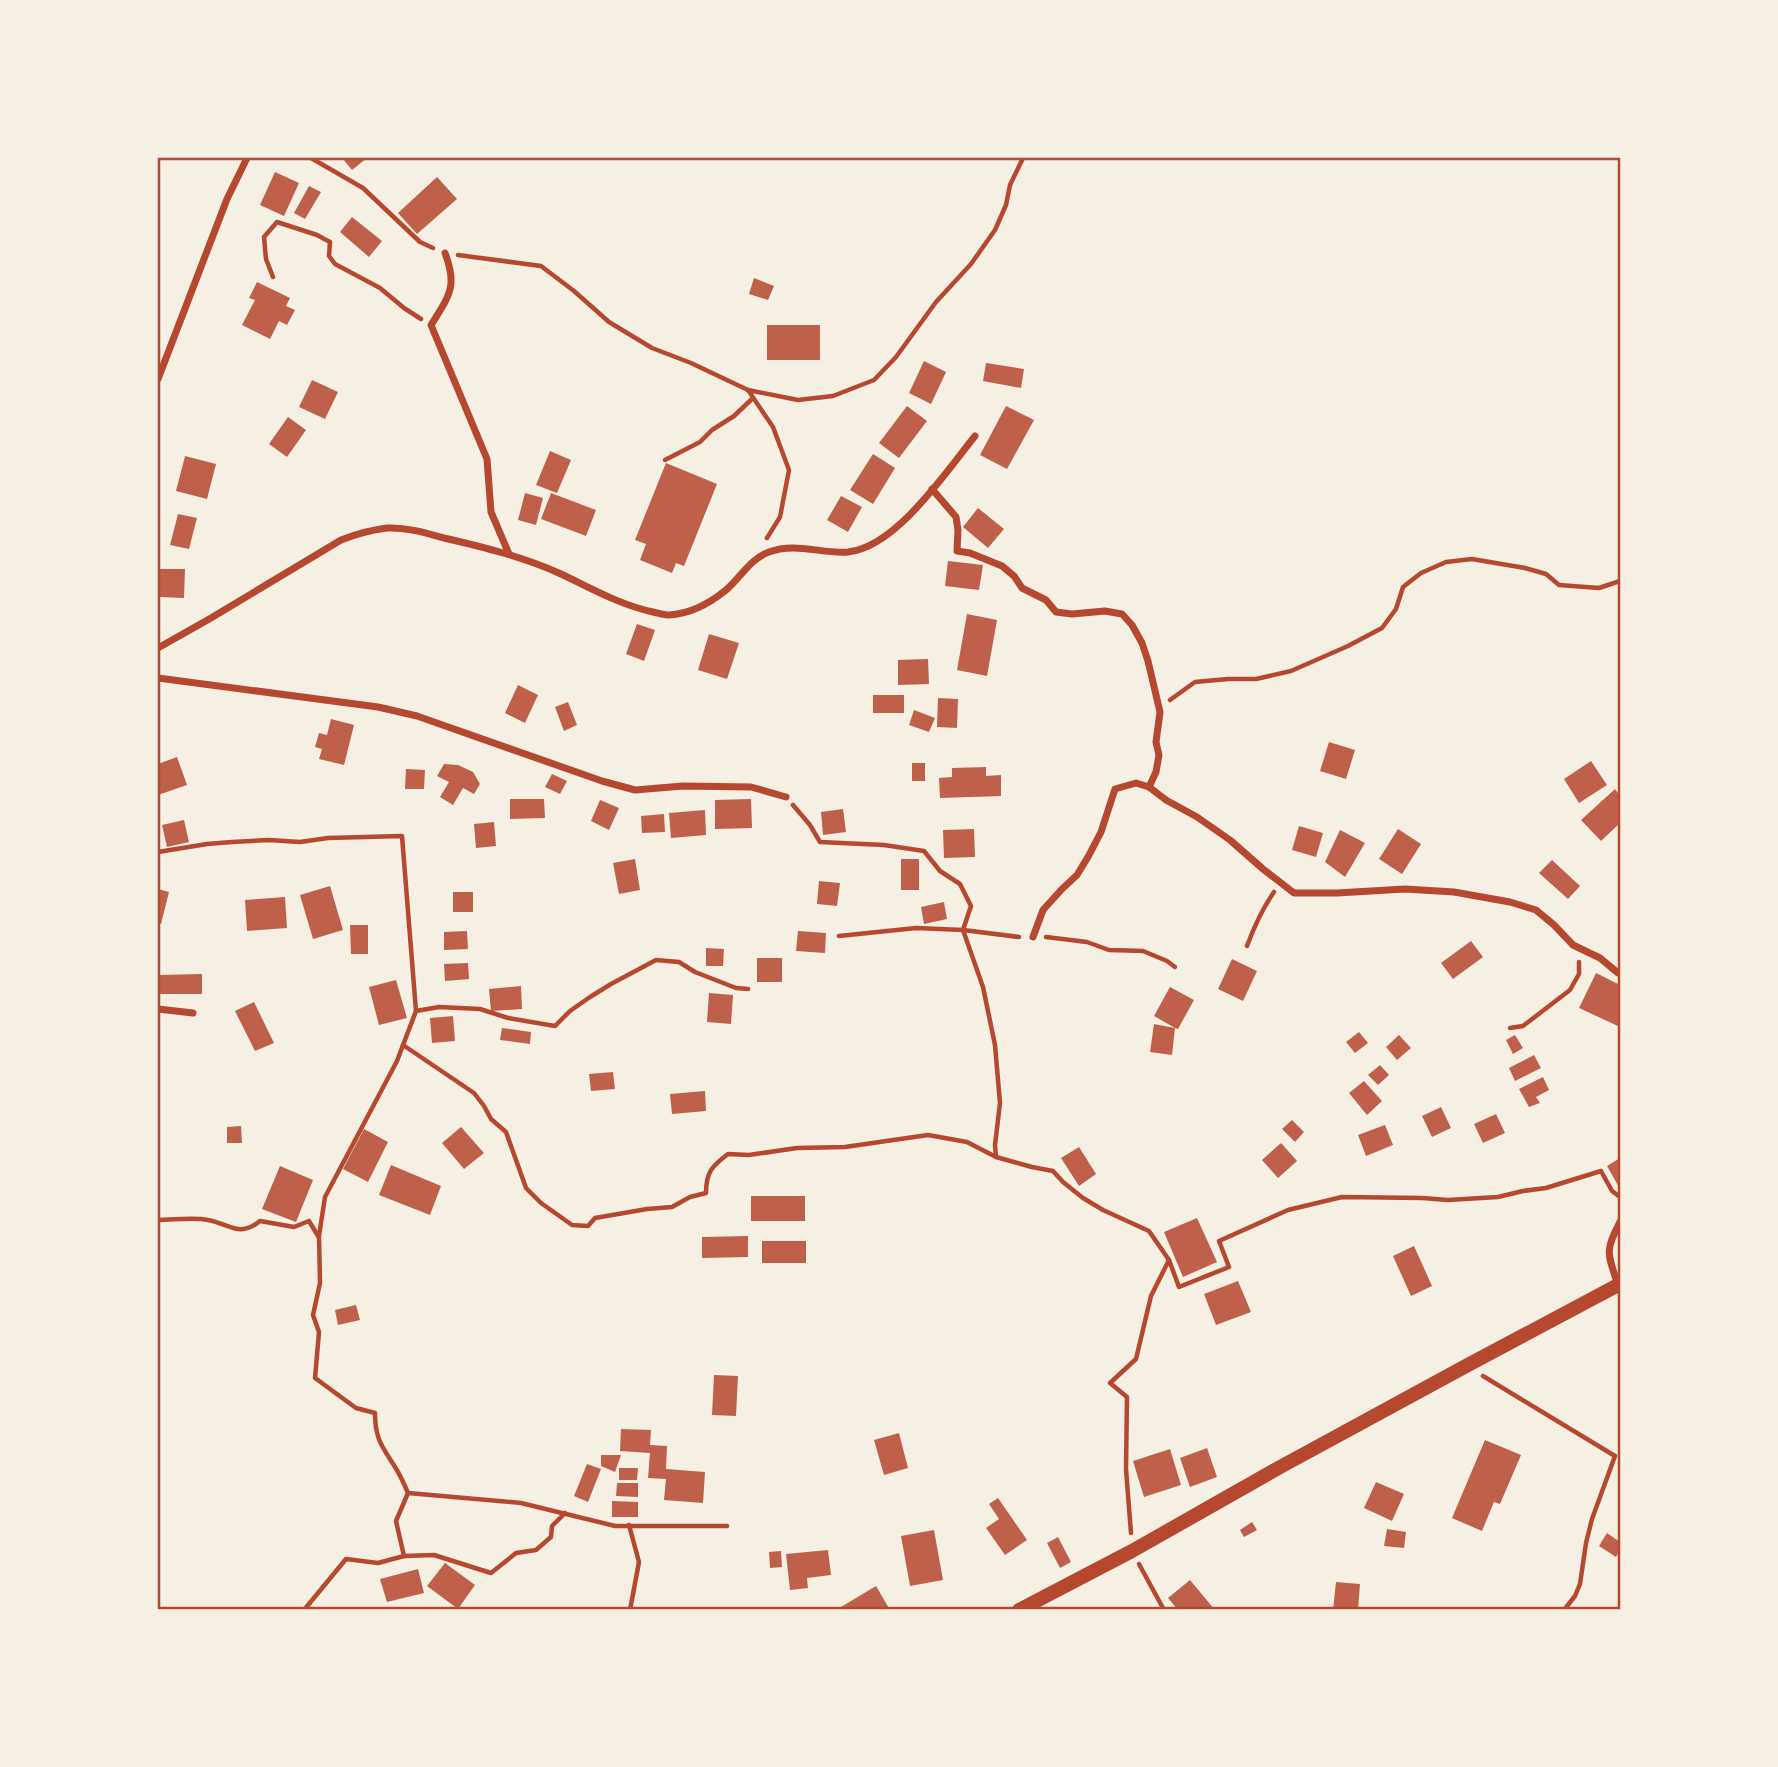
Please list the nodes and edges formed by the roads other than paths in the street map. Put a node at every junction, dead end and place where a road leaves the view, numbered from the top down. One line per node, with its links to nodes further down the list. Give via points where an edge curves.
1 (247, 158): 3 (street)
2 (445, 253): 6 (street, via 451,270 450,295 431,326 487,459 491,512)
3 (158, 379)
4 (975, 436): 5 (street)
5 (932, 489): 6 (street, via 902,522 866,546 848,552 787,548 770,552 754,560 698,609 668,615 634,608); 9 (street, via 956,517 957,551 1002,566 1022,588 1046,600 1055,612 1105,611 1122,614 1132,625 1148,661 1160,711 1159,755)
6 (509, 555): 7 (street, via 414,531 362,532)
7 (158, 648)
8 (158, 678): 10 (street, via 418,716 635,790 751,787)
9 (1149, 787): 11 (street, via 1136,783 1115,789 1088,857 1043,910); 12 (street, via 1198,817 1294,893 1405,889 1510,902 1536,910 1573,945)
10 (786, 797)
11 (1033, 937)
12 (1620, 973)
13 (158, 1009): 14 (street)
14 (193, 1013)
15 (1620, 1222): 16 (street, via 1608,1246)
16 (1619, 1285): 17 (main road)
17 (1019, 1609)

